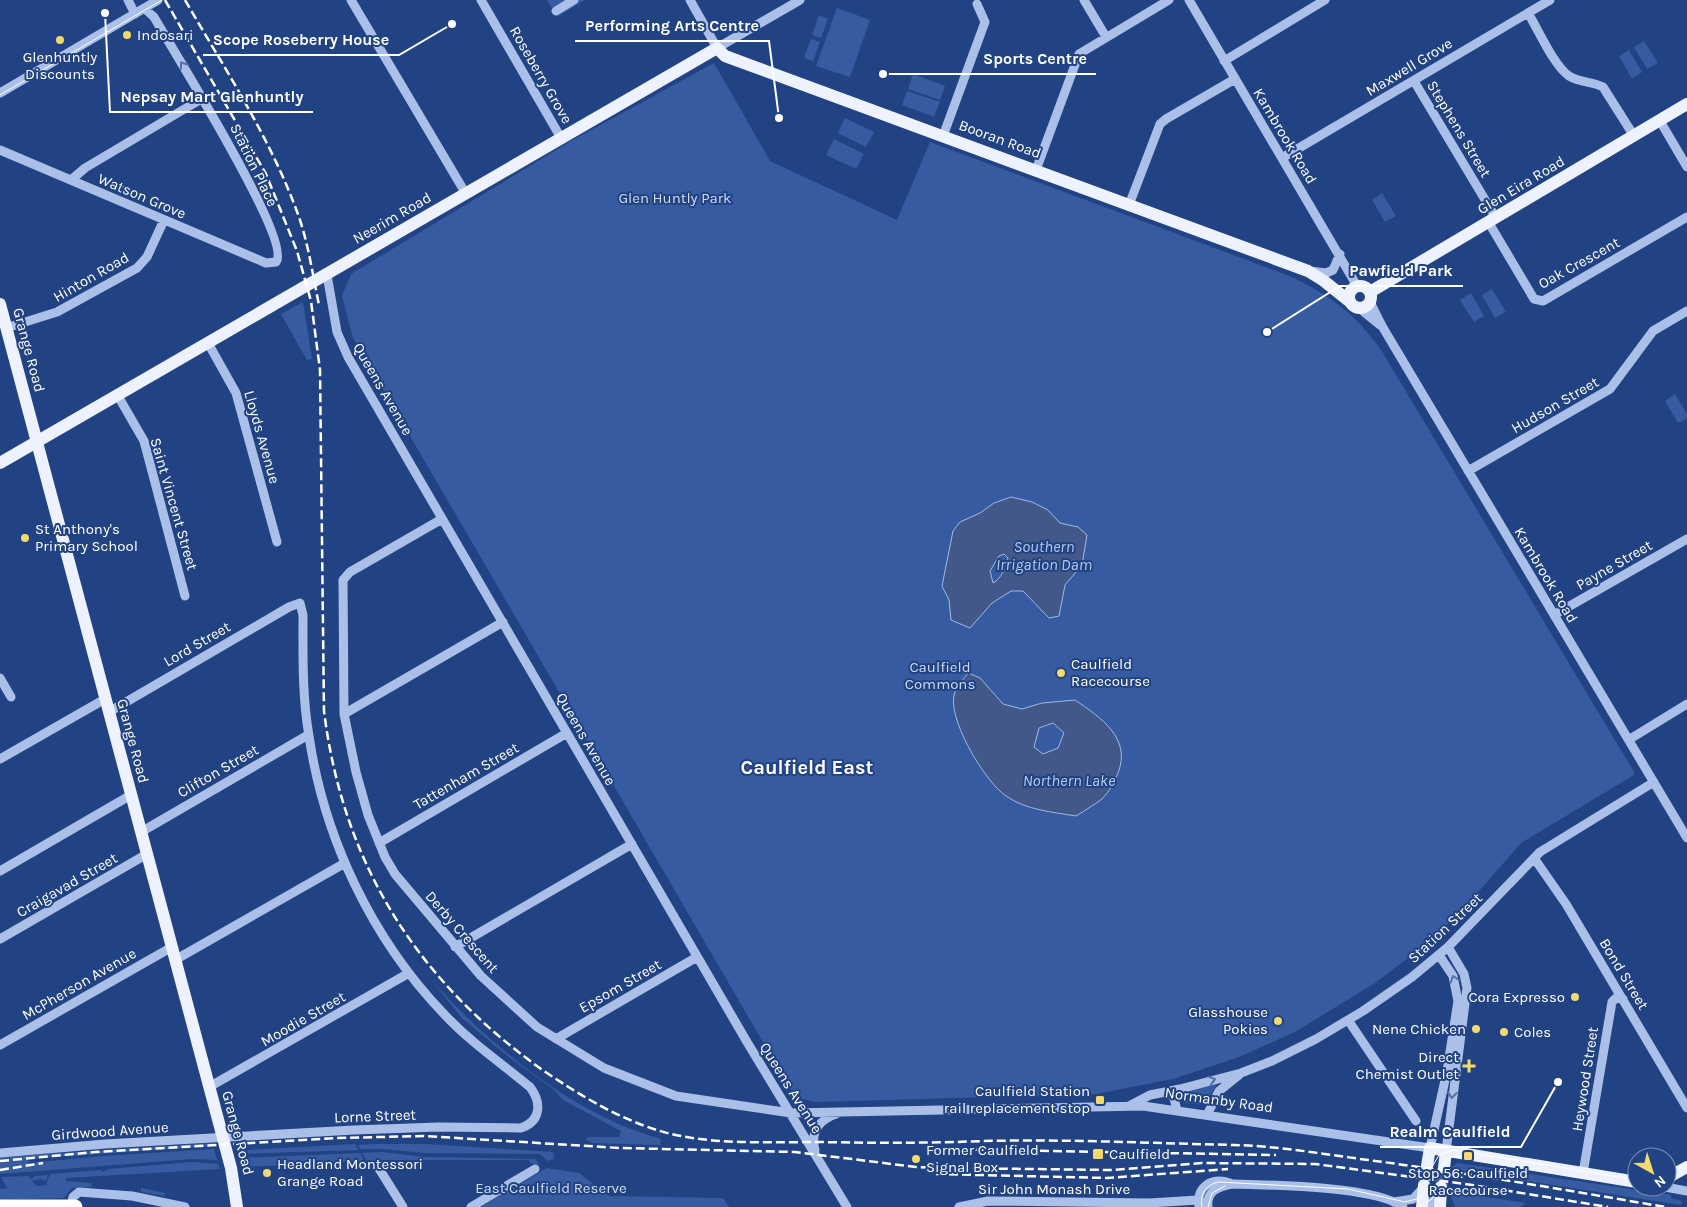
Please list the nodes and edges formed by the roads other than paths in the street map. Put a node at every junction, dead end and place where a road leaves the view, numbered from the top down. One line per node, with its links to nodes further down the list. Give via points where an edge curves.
1 (128, 0): 17 (street)
2 (352, 0): 35 (street)
3 (481, 0): 29 (street, Roseberry Grove)
4 (574, 0): 15 (street)
5 (690, 0): 19 (street, Booran Road)
6 (800, 0): 19 (street, Neerim Road)
7 (1084, 0): 18 (street)
8 (1169, 0): 18 (street)
9 (1188, 0): 20 (street, Kambrook Road)
10 (1550, 0): 16 (street, Maxwell Grove)
11 (157, 1): 14 (street)
12 (1319, 2): 20 (street)
13 (977, 4): 27 (street, via 985,22)
14 (144, 8): 17 (street); 24 (street, Station Place, one-way to 14, via 154,17)
15 (556, 10)
16 (1528, 13): 22 (street, Maxwell Grove); 28 (street, via 1562,70 1575,79 1602,88)
17 (135, 14): 23 (street)
18 (1106, 37): 33 (street, via 1079,54)
19 (718, 48): 27 (main road, Booran Road, via 725,56); 29 (main road, Neerim Road)
20 (1224, 61): 21 (street, Kambrook Road)
21 (1235, 79): 31 (street, Kambrook Road); 36 (street, via 1160,124)
22 (1414, 80): 31 (street, Maxwell Grove); 39 (street, Stephens Street)
23 (0, 93)
24 (203, 98): 34 (street, via 85,168); 41 (street, Station Place, via 261,207 278,253)
25 (1687, 104): 26 (main road, Glen Eira Road)
26 (1660, 120): 28 (main road, Glen Eira Road); 32 (street)
27 (943, 136): 33 (main road, Booran Road)
28 (1634, 136): 39 (main road, Glen Eira Road)
29 (562, 138): 35 (main road, Neerim Road)
30 (0, 150): 34 (street, Watson Grove)
31 (1282, 158): 40 (street, Kambrook Road)
32 (1687, 166)
33 (1036, 170): 36 (main road, Booran Road)
34 (71, 180): 38 (street, Watson Grove)
35 (466, 194): 43 (main road, Neerim Road)
36 (1129, 205): 42 (main road, Booran Road)
37 (1687, 217): 39 (street, Oak Crescent, via 1543,300 1534,299)
38 (164, 220): 41 (street, Watson Grove, via 266,263); 49 (street, Hinton Road, via 147,257 137,268 57,312)
39 (1492, 220): 46 (main road, Glen Eira Road)
40 (1340, 254): 42 (street, via 1335,267 1329,272); 45 (street, Kambrook Road)
41 (274, 263)
42 (1308, 271): 44 (main road, Booran Road)
43 (322, 277): 50 (main road, Neerim Road); 55 (street, Queens Avenue, via 344,349)
44 (1324, 281): 45 (main road, Booran Road); 46 (main road, Booran Road)
45 (1355, 287): 46 (main road, Booran Road, via 1366,287)
46 (1362, 301): 54 (street, Kambrook Road, via 1382,326)
47 (0, 304): 49 (main road, Grange Road)
48 (1687, 311): 54 (street, Hudson Street, via 1653,331 1610,389)
49 (6, 328): 52 (main road, Grange Road)
50 (208, 343): 51 (main road, Neerim Road); 57 (street, Lloyds Avenue, via 235,390)
51 (118, 396): 52 (main road, Neerim Road); 58 (street, Saint Vincent Street, via 144,441)
52 (36, 442): 53 (main road, Neerim Road); 63 (main road, Grange Road)
53 (0, 464)
54 (1468, 471): 59 (street, Kambrook Road)
55 (442, 518): 60 (street, Queens Avenue); 66 (street, Derby Crescent, via 343,578)
56 (1687, 539): 59 (street, Payne Street)
57 (277, 542)
58 (186, 596)
59 (1554, 616): 69 (street, Kambrook Road)
60 (502, 622): 66 (street); 67 (street, Queens Avenue)
61 (0, 678): 62 (street)
62 (11, 696)
63 (105, 699): 65 (main road, Grange Road); 70 (street)
64 (1687, 704): 69 (street)
65 (109, 712): 68 (street, Lord Street, via 300,603); 72 (main road, Grange Road)
66 (344, 714): 75 (street, Derby Crescent, via 356,772)
67 (567, 733): 75 (street, Tattenham Street); 76 (street, Queens Avenue)
68 (308, 735): 73 (street, Clifton Street); 79 (street, via 323,801)
69 (1630, 739): 71 (street, Kambrook Road)
70 (0, 759)
71 (1654, 782): 74 (street, Kambrook Road); 78 (street, Station Street, via 1566,834)
72 (131, 795): 73 (main road, Grange Road); 80 (street)
73 (141, 832): 77 (main road, Grange Road)
74 (1687, 838)
75 (378, 843): 83 (street, Derby Crescent, via 394,874)
76 (632, 844): 83 (street); 86 (street, Queens Avenue)
77 (147, 854): 81 (street, Craigavad Street); 82 (main road, Grange Road)
78 (1534, 858): 84 (street, Station Street); 89 (street, Bond Street, via 1566,904)
79 (345, 862): 87 (street); 88 (street, via 371,915)
80 (0, 871)
81 (0, 939)
82 (172, 947): 87 (main road, Grange Road); 92 (street, McPherson Avenue)
83 (455, 947): 91 (street, Derby Crescent, via 507,1002)
84 (1448, 947): 85 (street, Station Street); 105 (street, one-way to 105, via 1464,974 1467,988)
85 (1439, 955): 90 (street, Station Street); 104 (street, one-way to 85, via 1458,1001 1453,976)
86 (697, 957): 91 (street, Epsom Street); 100 (street, Queens Avenue)
87 (175, 960): 94 (main road, Grange Road)
88 (409, 973): 94 (street, Moodie Street); 103 (street, Lorne Street, via 458,1028 537,1096 537,1115 527,1126 508,1129 354,1130)
89 (1623, 999): 97 (street, Bond Street); 112 (street, Heywood Street, via 1616,998 1612,1004)
90 (1348, 1020): 93 (street, Station Street, via 1292,1051); 102 (street)
91 (556, 1039): 100 (street, Derby Crescent, via 604,1068 676,1096)
92 (0, 1045)
93 (1241, 1073): 95 (street, Station Street, one-way to 93); 101 (street, Station Street, via 1218,1091)
94 (209, 1087): 103 (main road, Grange Road)
95 (1182, 1088): 96 (street, Station Street, via 1150,1095); 98 (street, via 1174,1097)
96 (1129, 1106): 98 (street, Normanby Road); 99 (street, Normanby Road)
97 (1687, 1108)
98 (1177, 1110): 101 (street, Normanby Road)
99 (841, 1112): 100 (street, Normanby Road); 107 (street, via 817,1127 813,1141)
100 (791, 1113): 107 (street, Queens Avenue)
101 (1207, 1115): 104 (street, Normanby Road)
102 (1416, 1121)
103 (223, 1138): 106 (street, Girdwood Avenue); 122 (main road, Grange Road)
104 (1430, 1148): 105 (main road, Normanby Road); 108 (main road)
105 (1446, 1151): 110 (main road); 112 (main road, Normanby Road)
106 (0, 1153)
107 (817, 1157): 125 (street, Queens Avenue)
108 (1427, 1166)
109 (378, 1167): 123 (street)
110 (1444, 1168)
111 (535, 1169): 124 (street)
112 (1584, 1173): 113 (main road, Normanby Road)
113 (1627, 1180)
114 (1424, 1185): 115 (street, Sir John Monash Drive, via 1413,1199); 128 (main road)
115 (1394, 1202): 117 (street, Sir John Monash Drive, via 1349,1191 1233,1184 1214,1190); 127 (street, Sir John Monash Drive)
116 (1081, 1204): 117 (street, Sir John Monash Drive); 126 (street, Sir John Monash Drive, via 988,1201)
117 (1202, 1205)
118 (0, 1207): 119 (highway)
119 (71, 1207): 120 (highway); 121 (street, via 73,1197 79,1192 132,1196)
120 (75, 1207)
121 (185, 1207)
122 (243, 1207)
123 (402, 1207)
124 (471, 1207)
125 (847, 1207)
126 (960, 1207)
127 (1404, 1207)
128 (1422, 1207)

